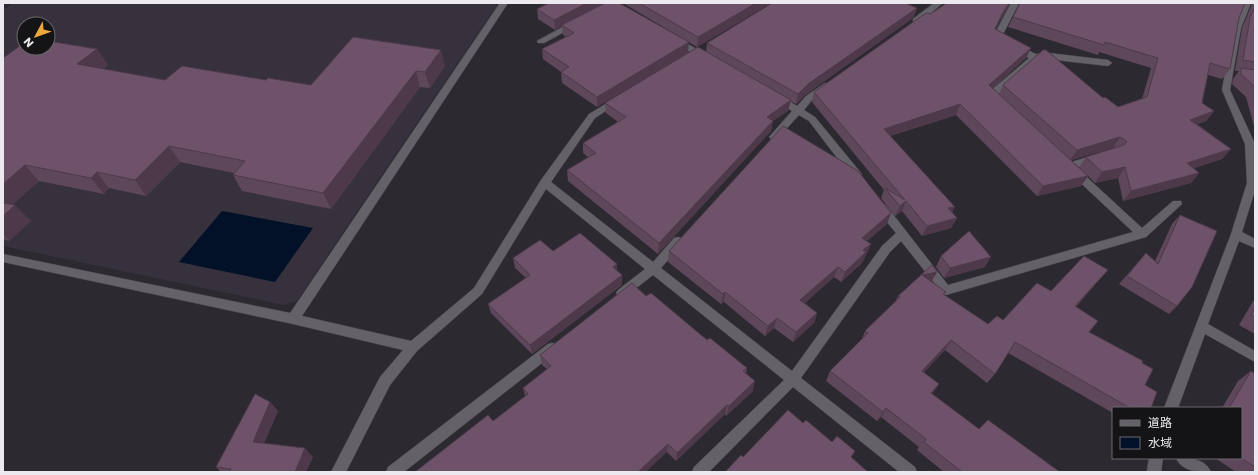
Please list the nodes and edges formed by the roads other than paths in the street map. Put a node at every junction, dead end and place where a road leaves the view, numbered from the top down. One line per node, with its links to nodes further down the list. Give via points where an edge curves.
1 (504, 3): 37 (street)
2 (939, 3): 6 (street)
3 (1014, 3): 13 (street, via 996,39)
4 (1248, 3): 24 (street, via 1237,28 1231,75 1226,90 1250,144)
5 (915, 8): 6 (street)
6 (927, 13): 8 (street)
7 (581, 21): 10 (street)
8 (908, 27)
9 (665, 34): 12 (street)
10 (541, 41)
11 (711, 44): 12 (street)
12 (697, 52): 14 (street); 15 (street)
13 (1035, 57): 16 (street, via 1049,56); 20 (street, via 991,95)
14 (684, 60)
15 (711, 60)
16 (1108, 63)
17 (834, 80): 21 (street, via 809,98)
18 (765, 91): 21 (street)
19 (625, 96): 25 (street, via 592,116)
20 (1002, 105)
21 (799, 110): 22 (street); 26 (street, via 812,119)
22 (767, 145)
23 (1105, 154): 31 (street, via 1066,164)
24 (1253, 158): 32 (street, via 1252,183)
25 (545, 183): 35 (street); 40 (street, via 478,291)
26 (864, 186)
27 (874, 198): 30 (street)
28 (1177, 204): 31 (street)
29 (686, 234): 35 (street)
30 (902, 234): 31 (street, via 946,290); 42 (street, via 886,249)
31 (1142, 234)
32 (1236, 234): 33 (street); 38 (street)
33 (1255, 244)
34 (3, 258): 37 (street)
35 (653, 269): 36 (street); 42 (street)
36 (616, 298)
37 (294, 319): 40 (street)
38 (1201, 326): 41 (street); 43 (street)
39 (560, 342): 47 (street)
40 (413, 347): 46 (street, via 385,381)
41 (1255, 357)
42 (793, 379): 48 (street); 49 (street)
43 (1171, 407)
44 (1156, 459): 50 (street)
45 (1184, 459): 51 (street)
46 (338, 472)
47 (393, 472)
48 (699, 472)
49 (910, 472)
50 (1154, 472)
51 (1204, 472)

